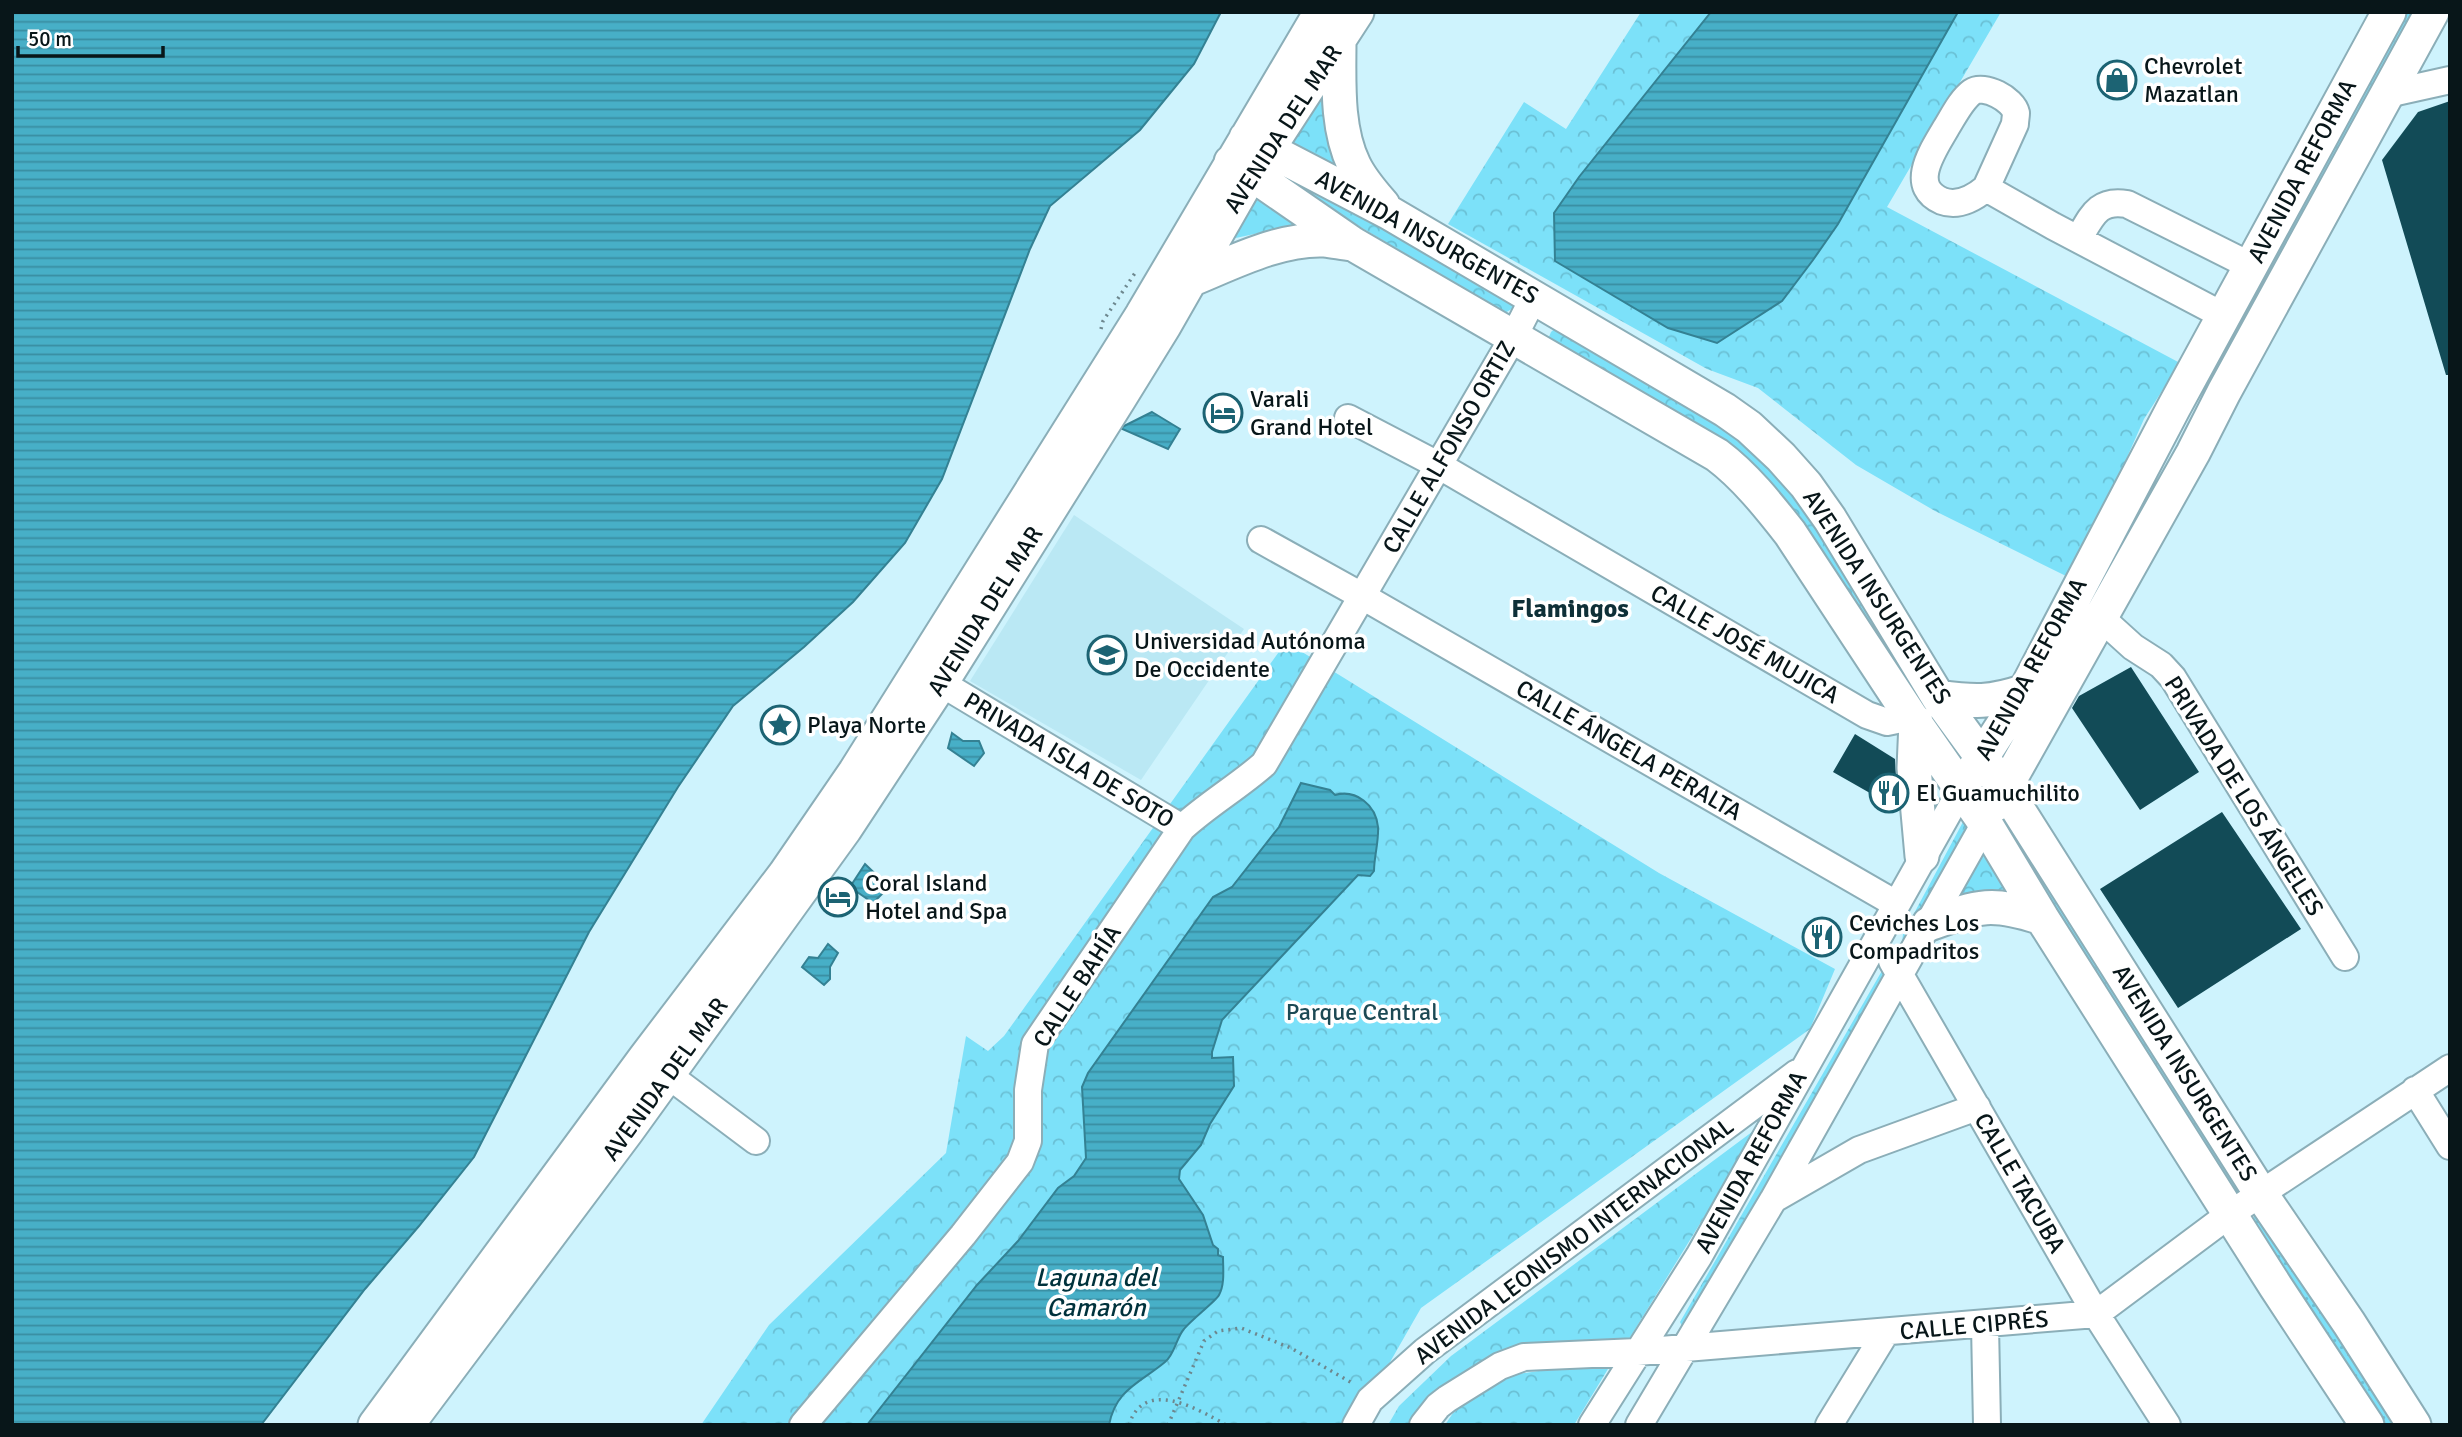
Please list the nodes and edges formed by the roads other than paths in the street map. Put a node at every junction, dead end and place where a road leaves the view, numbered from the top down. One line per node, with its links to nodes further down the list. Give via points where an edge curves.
1 (1321, 12): 8 (main road, AVENIDA DEL MAR)
2 (1357, 12): 5 (main road, AVENIDA DEL MAR)
3 (2389, 12): 13 (main road, AVENIDA REFORMA)
4 (2432, 12): 7 (main road, AVENIDA REFORMA)
5 (1339, 41): 8 (main road, AVENIDA DEL MAR); 10 (main road, via 1346,143 1353,165)
6 (2450, 80): 7 (street)
7 (2387, 94): 19 (main road, AVENIDA REFORMA)
8 (1250, 156): 10 (main road, AVENIDA INSURGENTES); 12 (main road, AVENIDA INSURGENTES); 14 (main road, AVENIDA DEL MAR); 27 (main road, AVENIDA DEL MAR, via 1142,314)
9 (1986, 188): 11 (street)
10 (1388, 212): 15 (main road, AVENIDA INSURGENTES)
11 (2079, 238): 13 (street, via 2094,214 2115,202); 16 (street)
12 (1353, 244): 14 (main road, via 1324,240 1278,247); 17 (main road, AVENIDA INSURGENTES)
13 (2251, 266): 16 (main road, AVENIDA REFORMA)
14 (1190, 280): 27 (main road, AVENIDA DEL MAR, via 1138,368)
15 (1534, 297): 17 (street, CALLE ALFONSO ORTIZ); 29 (main road, AVENIDA INSURGENTES, via 1725,410 1781,457 1830,519)
16 (2224, 316): 18 (main road, AVENIDA REFORMA)
17 (1514, 336): 21 (street, CALLE ALFONSO ORTIZ); 30 (main road, AVENIDA INSURGENTES, via 1732,466 1790,533)
18 (2193, 376): 19 (main road); 23 (main road, AVENIDA REFORMA)
19 (2224, 392): 24 (main road, AVENIDA REFORMA)
20 (1348, 418): 21 (street, CALLE JOSÉ MUJICA)
21 (1438, 465): 25 (street, CALLE ALFONSO ORTIZ); 30 (street, CALLE JOSÉ MUJICA, via 1867,715 1887,722)
22 (1261, 540): 25 (street, CALLE ÁNGELA PERALTA)
23 (2101, 544): 24 (main road); 28 (main road, AVENIDA REFORMA)
24 (2129, 566): 26 (main road, AVENIDA REFORMA)
25 (1362, 596): 35 (street, CALLE BAHÍA, via 1264,764); 37 (street, CALLE ÁNGELA PERALTA)
26 (2101, 618): 32 (main road, AVENIDA REFORMA); 41 (street, PRIVADA DE LOS ÁNGELES, via 2173,678)
27 (930, 676): 35 (street, PRIVADA ISLA DE SOTO); 43 (main road, AVENIDA DEL MAR, via 785,874)
28 (2025, 691): 29 (main road, via 1986,701); 31 (main road, AVENIDA REFORMA)
29 (1938, 696): 31 (main road, AVENIDA INSURGENTES)
30 (1913, 720): 33 (main road, AVENIDA INSURGENTES); 36 (main road)
31 (1983, 756): 32 (main road, AVENIDA INSURGENTES); 33 (main road, AVENIDA REFORMA)
32 (2005, 789): 34 (main road, AVENIDA REFORMA); 50 (main road, AVENIDA INSURGENTES)
33 (1961, 790): 34 (main road, AVENIDA INSURGENTES); 36 (street, AVENIDA REFORMA)
34 (1984, 822): 38 (main road, AVENIDA INSURGENTES); 39 (street, AVENIDA REFORMA)
35 (1182, 828): 60 (street, CALLE BAHÍA, via 1035,1044 1028,1141 1020,1162)
36 (1922, 856): 37 (street, AVENIDA REFORMA)
37 (1896, 904): 40 (street, AVENIDA REFORMA)
38 (2042, 918): 39 (main road, via 1987,906); 52 (main road, AVENIDA INSURGENTES)
39 (1929, 924): 42 (street, AVENIDA REFORMA)
40 (1878, 939): 42 (street, CALLE TACUBA); 44 (street, AVENIDA REFORMA)
41 (2345, 957)
42 (1900, 973): 47 (street, CALLE TACUBA); 51 (street, AVENIDA REFORMA)
43 (656, 1066): 48 (street); 58 (main road, AVENIDA DEL MAR); 59 (main road, AVENIDA DEL MAR, via 620,1140)
44 (1804, 1068): 57 (street, AVENIDA REFORMA, via 1699,1256); 61 (street, AVENIDA LEONISMO INTERNACIONAL, via 1451,1331 1370,1400)
45 (2450, 1068): 46 (street)
46 (2415, 1090): 49 (street); 50 (street)
47 (1977, 1107): 51 (street, via 1858,1150); 53 (street, CALLE TACUBA)
48 (756, 1141)
49 (2450, 1146)
50 (2261, 1194): 52 (street, AVENIDA INSURGENTES); 69 (main road, AVENIDA INSURGENTES)
51 (1773, 1200): 56 (street, AVENIDA REFORMA)
52 (2230, 1214): 53 (street); 68 (main road, AVENIDA INSURGENTES)
53 (2096, 1314): 54 (street, CALLE CIPRÉS); 67 (street, CALLE TACUBA)
54 (1985, 1325): 55 (street, CALLE CIPRÉS); 66 (street)
55 (1886, 1332): 56 (street, CALLE CIPRÉS); 65 (street)
56 (1686, 1349): 57 (street); 64 (street, AVENIDA REFORMA)
57 (1637, 1352): 62 (street, AVENIDA LEONISMO INTERNACIONAL, via 1512,1360 1447,1399); 63 (street, AVENIDA REFORMA)
58 (375, 1425)
59 (407, 1425)
60 (803, 1425)
61 (1356, 1425)
62 (1423, 1425)
63 (1592, 1425)
64 (1639, 1425)
65 (1829, 1425)
66 (1987, 1425)
67 (2167, 1425)
68 (2367, 1425)
69 (2414, 1425)

